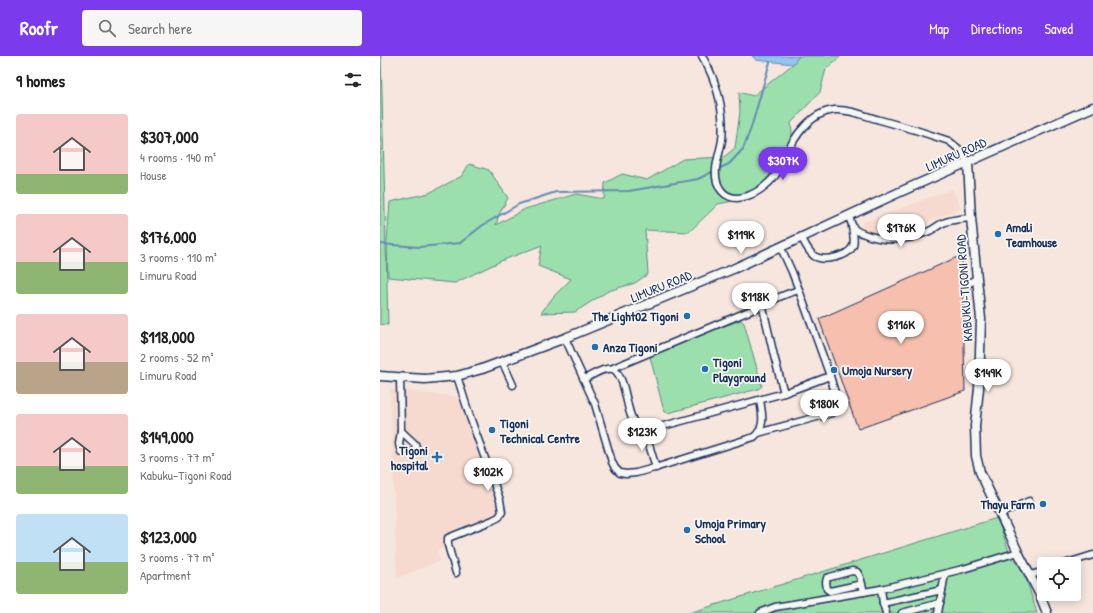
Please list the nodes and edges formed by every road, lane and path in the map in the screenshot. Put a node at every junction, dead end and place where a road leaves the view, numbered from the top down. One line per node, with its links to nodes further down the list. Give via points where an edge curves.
1 (702, 56): 3 (street, via 719,95 721,107 722,140 716,180 720,190 729,197 747,197 764,187 776,176 792,143 805,125 822,113 835,110 867,115 949,141 960,150)
2 (1093, 107): 3 (main road, LIMURU ROAD)
3 (968, 162): 4 (main road, LIMURU ROAD); 5 (main road, KABUKU-TIGONI ROAD)
4 (849, 216): 6 (street); 7 (main road, LIMURU ROAD)
5 (971, 218): 6 (street, via 956,219 943,223 929,232 892,240 857,232); 9 (main road, KABUKU-TIGONI ROAD)
6 (852, 226): 7 (street, via 852,247 833,258 815,257)
7 (802, 238): 8 (main road, LIMURU ROAD)
8 (781, 248): 11 (street); 13 (main road, LIMURU ROAD)
9 (977, 278): 10 (street); 29 (main road, KABUKU-TIGONI ROAD, via 981,319 975,426 976,456 980,472)
10 (964, 287)
11 (798, 290): 12 (street); 18 (street)
12 (766, 304): 15 (street); 22 (street, via 763,308 764,315)
13 (565, 338): 14 (main road, LIMURU ROAD); 20 (street)
14 (502, 362): 17 (main road, LIMURU ROAD); 21 (street)
15 (613, 368): 20 (street); 25 (street, via 619,375 634,423 640,430)
16 (380, 376): 19 (main road, LIMURU ROAD)
17 (457, 376): 19 (main road, LIMURU ROAD, via 425,379); 33 (street, via 502,512 493,520 448,538)
18 (830, 376): 22 (street); 26 (street, via 839,406 837,410)
19 (400, 377): 24 (street)
20 (584, 379): 27 (street, via 616,469 630,474)
21 (513, 385)
22 (784, 393): 23 (street)
23 (760, 400): 25 (street); 26 (street, via 762,424)
24 (401, 430)
25 (645, 431): 27 (street)
26 (758, 434): 27 (street)
27 (656, 468)
28 (1029, 501): 29 (street)
29 (1000, 514): 30 (main road, KABUKU-TIGONI ROAD)
30 (1018, 552): 35 (street); 36 (main road, KABUKU-TIGONI ROAD)
31 (1093, 555): 32 (street)
32 (1081, 559)
33 (456, 573)
34 (1037, 573): 36 (street)
35 (945, 574): 38 (street); 39 (street)
36 (1031, 575): 47 (main road, KABUKU-TIGONI ROAD)
37 (862, 584): 37 (street, via 857,572 830,577 826,582 827,589 830,590); 40 (street)
38 (881, 588): 40 (street); 41 (street)
39 (942, 590): 41 (street); 42 (street)
40 (864, 592): 43 (street, via 775,607)
41 (883, 603): 44 (street)
42 (940, 603): 45 (street); 46 (street)
43 (760, 613)
44 (886, 613)
45 (902, 613)
46 (938, 613)
47 (1046, 613)

